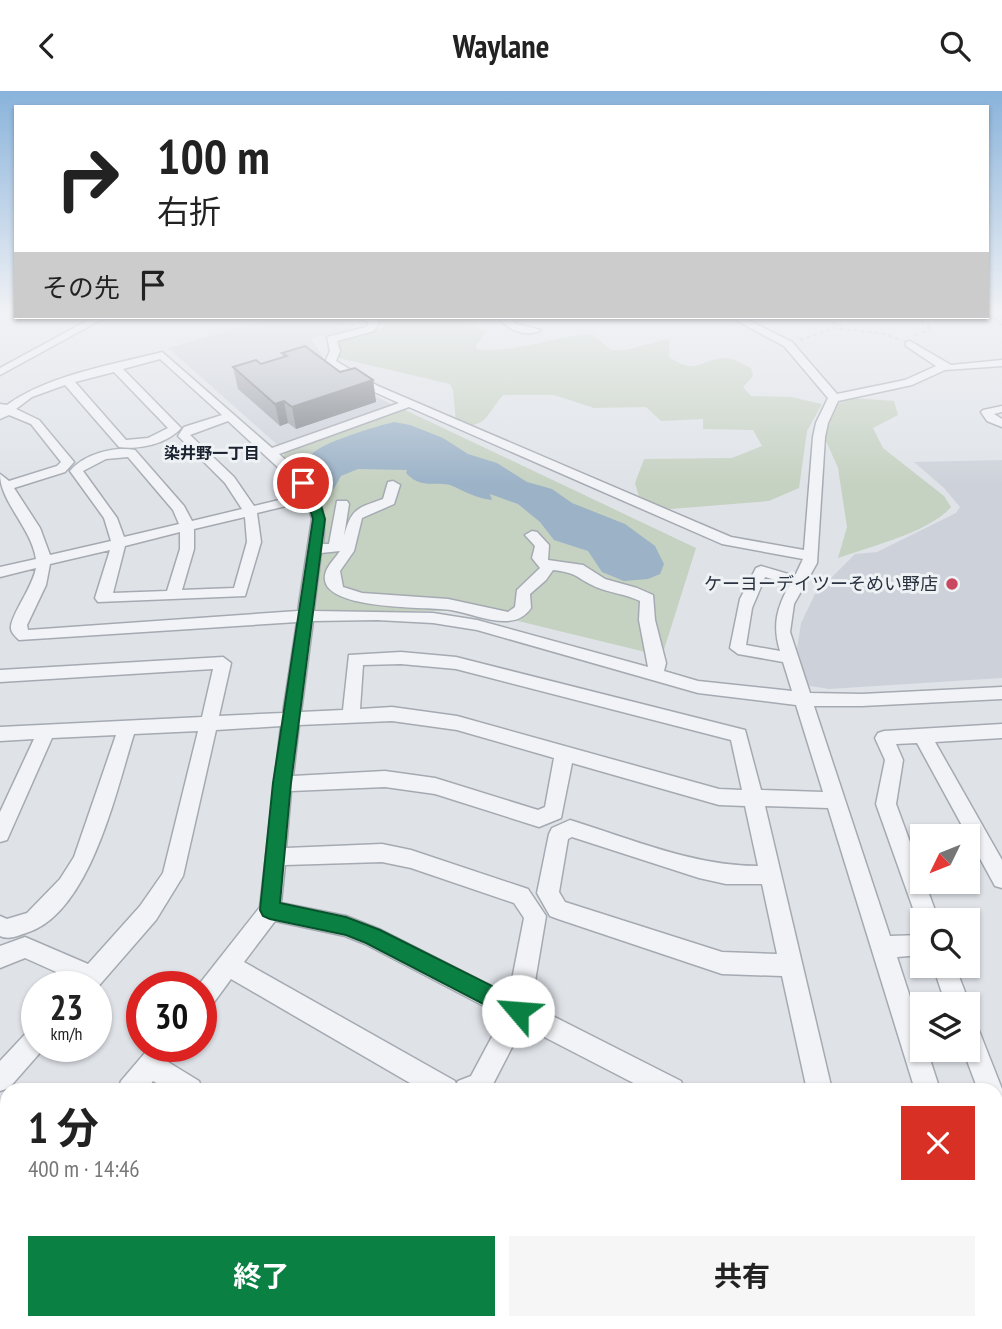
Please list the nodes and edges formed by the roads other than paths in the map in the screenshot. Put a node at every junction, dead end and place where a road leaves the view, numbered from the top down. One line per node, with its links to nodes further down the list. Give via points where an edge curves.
1 (103, 371): 7 (street)
2 (120, 371): 7 (street, via 175,428 170,433 123,444)
3 (180, 371): 12 (street)
4 (345, 371): 9 (street)
5 (810, 371): 8 (street)
6 (939, 371): 8 (street)
7 (68, 381): 11 (street, via 28,395)
8 (834, 398): 24 (street, via 819,437)
9 (410, 403): 14 (street); 24 (street, via 727,541)
10 (1002, 409): 13 (street, via 987,412)
11 (3, 411): 15 (street, via 35,422 68,461 61,469)
12 (231, 416): 14 (street); 19 (street, via 188,430 184,436)
13 (1002, 423)
14 (271, 453): 17 (street)
15 (3, 482): 25 (street, via 36,536)
16 (393, 485): 26 (street, via 389,501 356,517 347,551 332,571 338,590 361,598 448,604 509,617 523,608 522,593)
17 (312, 496): 19 (street); 23 (street, via 319,519)
18 (342, 504): 23 (street, via 335,548)
19 (252, 510): 20 (street); 29 (street, via 254,537 240,593)
20 (187, 526): 22 (street); 22 (street, via 179,509 131,453 118,452 76,471 116,526); 29 (street, via 187,549)
21 (532, 535): 26 (street, via 542,545 539,558)
22 (120, 541): 25 (street); 29 (street, via 103,598)
23 (314, 549): 30 (street)
24 (810, 556): 28 (street)
25 (44, 560): 27 (street); 30 (street, via 39,583 19,625 25,636 146,634)
26 (550, 565): 32 (street, via 578,568 600,583 648,599 647,619 658,663)
27 (0, 572)
28 (798, 582): 31 (street, via 786,604 782,632); 31 (street, via 761,571 742,612 738,648)
29 (173, 595)
30 (306, 621): 32 (street, via 516,636); 37 (street)
31 (790, 657): 35 (street)
32 (654, 675): 35 (street, via 698,687)
33 (0, 676): 38 (street, via 223,663)
34 (1002, 693): 35 (street)
35 (803, 699): 47 (street)
36 (351, 714): 37 (street); 44 (street, via 457,723); 46 (street, via 355,659 411,658 479,668 739,735)
37 (292, 718): 38 (street); 45 (street)
38 (210, 723): 39 (street); 61 (street, via 173,876 148,913)
39 (127, 728): 40 (street); 54 (street, via 83,861 67,886 34,921 6,929)
40 (46, 732): 41 (street); 48 (street)
41 (0, 734)
42 (922, 735): 43 (street); 51 (street); 52 (street, via 884,738 894,760 886,804)
43 (999, 736)
44 (564, 754): 45 (street, via 554,812 539,819 435,786 385,779); 46 (street, via 719,797)
45 (282, 783): 49 (street)
46 (753, 799): 47 (street); 50 (street)
47 (835, 800): 56 (street)
48 (0, 834)
49 (274, 857): 53 (street); 63 (street, via 382,853 521,896 535,916)
50 (770, 876): 58 (street); 58 (street, via 699,869 570,828 559,834 548,893 558,909 722,963)
51 (1002, 879)
52 (923, 908)
53 (270, 910): 59 (street); 63 (street, via 346,926)
54 (0, 926)
55 (910, 946): 56 (street)
56 (882, 947): 75 (street)
57 (0, 957): 60 (street, via 25,947)
58 (790, 965): 74 (street)
59 (230, 966): 62 (street); 71 (street)
60 (68, 971)
61 (97, 971)
62 (217, 982)
63 (518, 1011): 72 (street); 73 (street)
64 (21, 1056): 68 (street)
65 (153, 1062): 69 (street)
66 (164, 1062): 70 (street)
67 (980, 1062): 76 (street)
68 (0, 1079)
69 (136, 1083)
70 (183, 1083)
71 (434, 1083)
72 (481, 1083)
73 (658, 1083)
74 (817, 1083)
75 (927, 1083)
76 (987, 1083)

